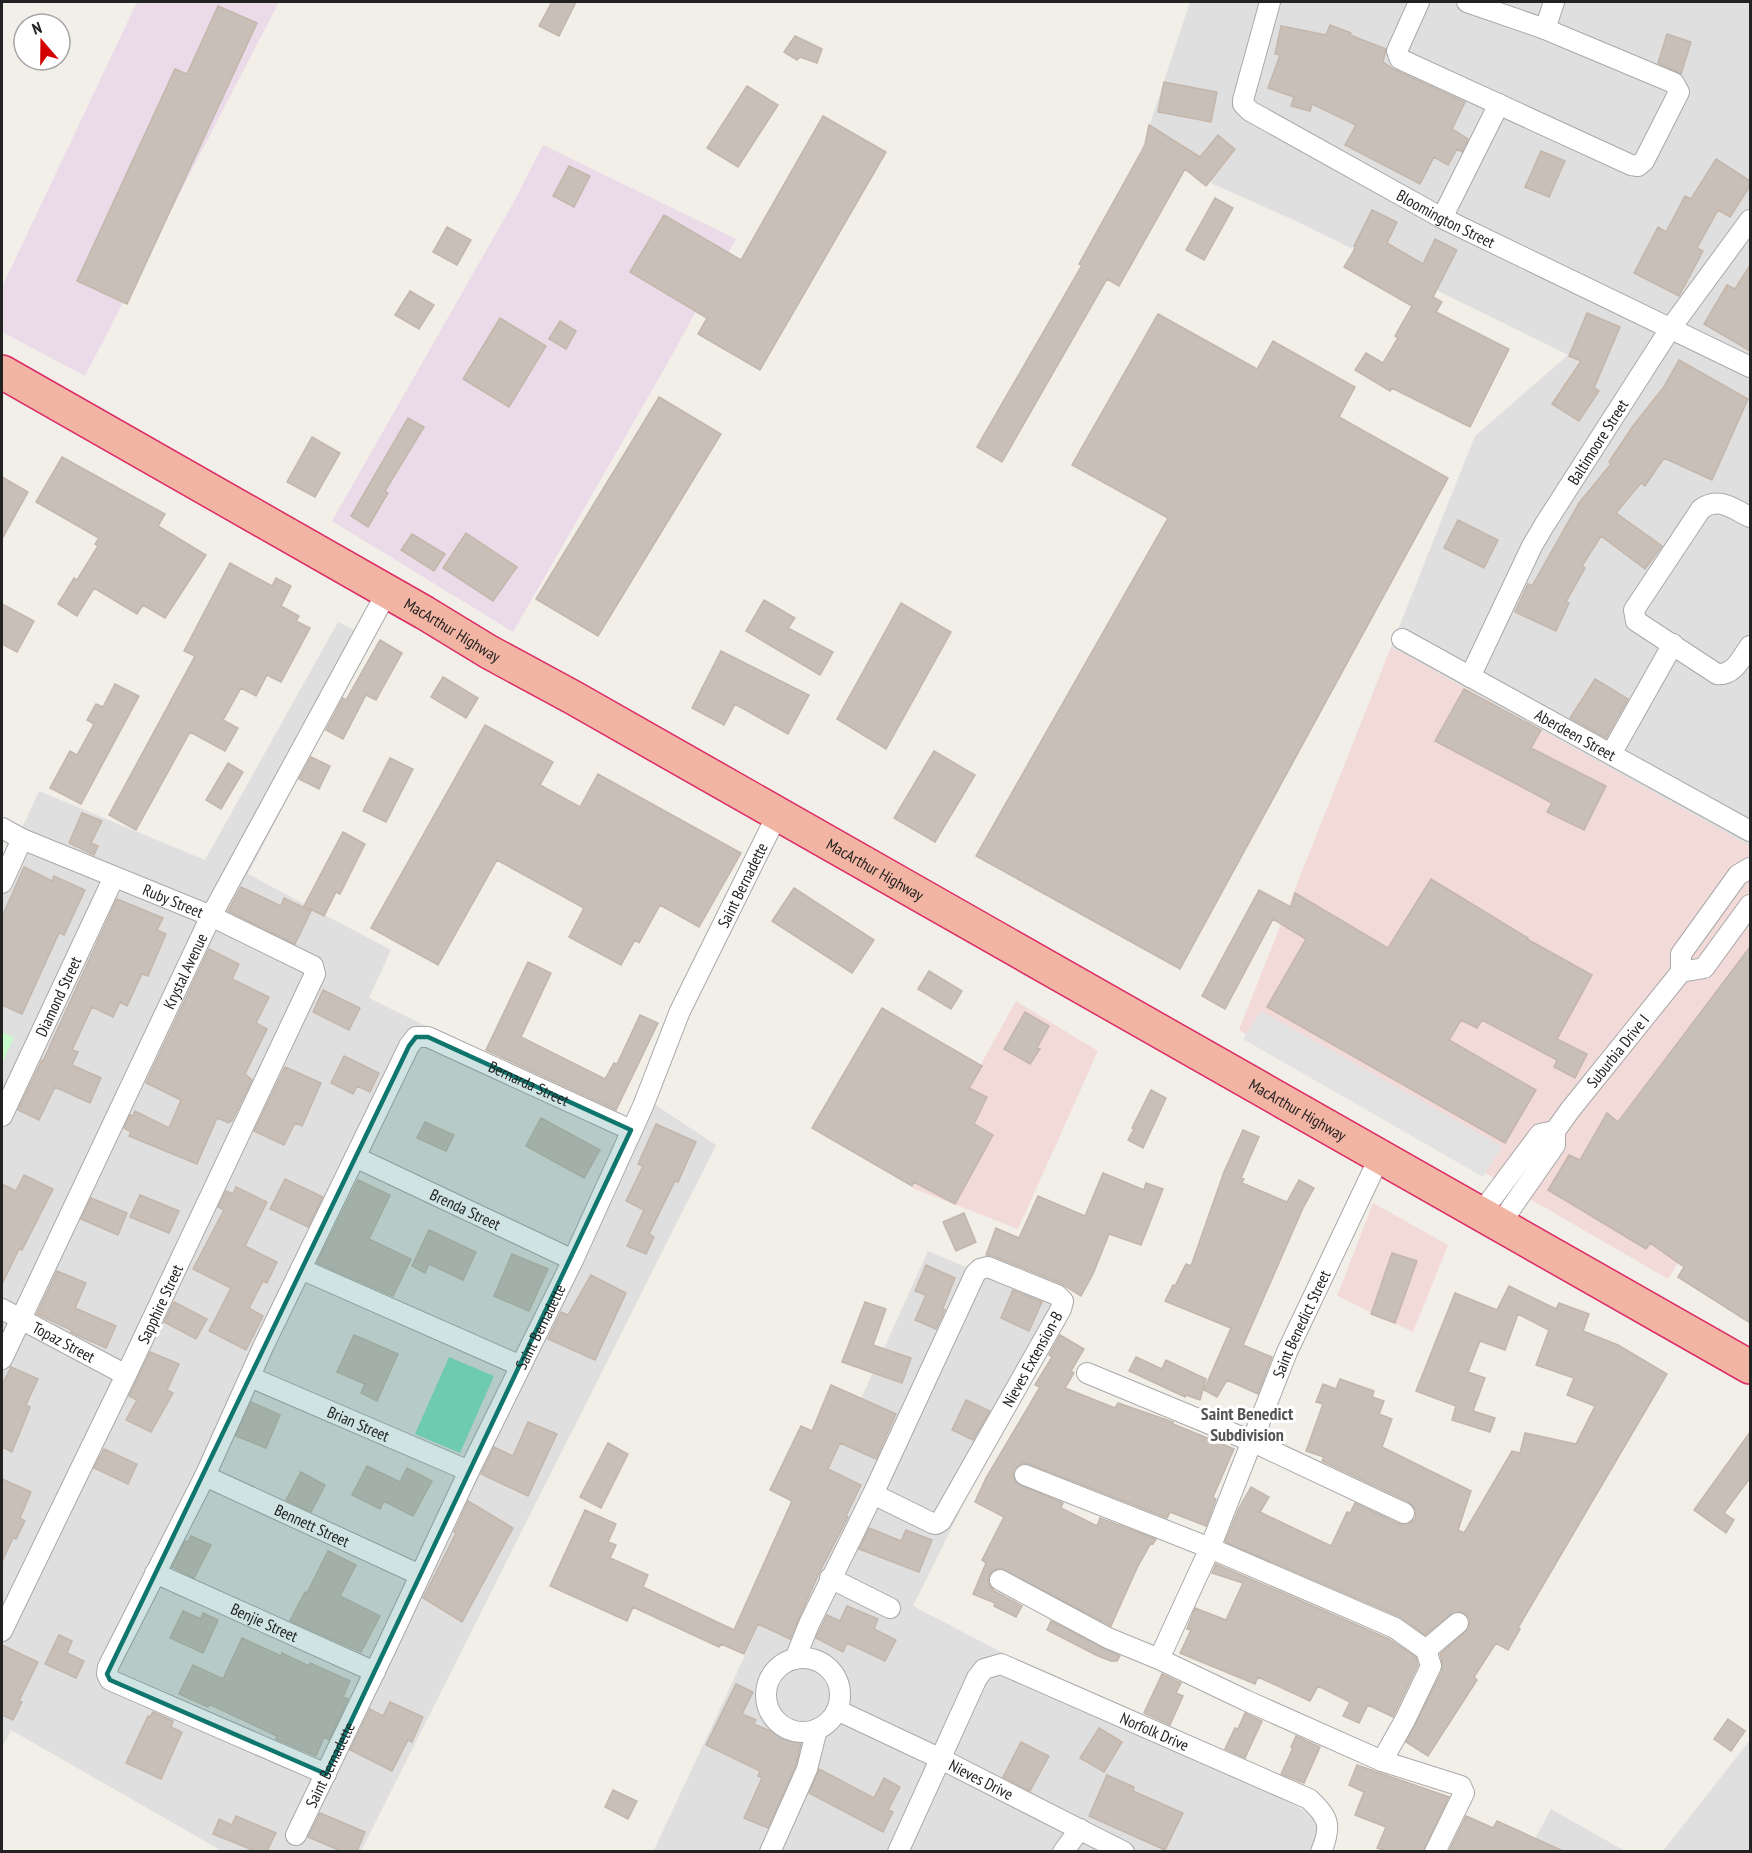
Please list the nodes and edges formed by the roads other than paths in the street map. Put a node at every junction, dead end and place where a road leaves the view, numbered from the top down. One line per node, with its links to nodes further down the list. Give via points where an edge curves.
1 (1270, 2): 7 (street, Bloomington Street, via 1245,108)
2 (1419, 2): 6 (street, via 1397,51 1400,59)
3 (1467, 2): 5 (street)
4 (1554, 2): 5 (street)
5 (1545, 29): 6 (street, via 1677,87 1679,92 1644,161 1638,166 1631,165)
6 (1499, 104): 7 (street)
7 (1442, 218): 9 (street, Bloomington Street)
8 (1750, 220): 9 (street, Baltimoore Street)
9 (1670, 328): 10 (street, Bloomington Street); 17 (street, Baltimoore Street, via 1532,546)
10 (1750, 367)
11 (2, 372): 13 (highway, MacArthur Highway)
12 (1750, 517): 15 (street, via 1721,503 1701,509 1634,610 1636,621)
13 (387, 591): 19 (highway, MacArthur Highway); 27 (street, Krystal Avenue)
14 (1402, 639): 17 (street, Aberdeen Street)
15 (1673, 644): 16 (street, via 1717,674 1725,675); 18 (street)
16 (1750, 646)
17 (1470, 677): 18 (street, Aberdeen Street)
18 (1611, 754): 21 (street, Aberdeen Street)
19 (778, 813): 31 (street, Saint Bernadette, via 680,1011); 32 (highway, MacArthur Highway)
20 (2, 828): 22 (street, Ruby Street)
21 (1750, 831)
22 (22, 839): 24 (street, Ruby Street); 25 (street)
23 (1750, 868): 28 (street, Suburbia Drive I, via 1738,875 1681,954)
24 (114, 878): 27 (street, Ruby Street); 30 (street, Diamond Street)
25 (2, 883)
26 (1750, 905): 28 (street, via 1704,968)
27 (211, 916): 29 (street, Ruby Street, via 313,966); 38 (street, Krystal Avenue)
28 (1681, 972): 34 (street, Suburbia Drive I, via 1555,1131 1555,1145)
29 (315, 974): 43 (street, Sapphire Street)
30 (2, 1116)
31 (631, 1130): 33 (street, Bernarda Street, via 428,1037 416,1037); 35 (street, Saint Bernadette)
32 (1380, 1156): 34 (highway, MacArthur Highway); 45 (street, Saint Benedict Street, via 1291,1343)
33 (356, 1157): 35 (street, Brenda Street); 36 (street)
34 (1490, 1218): 41 (highway, MacArthur Highway)
35 (573, 1260): 40 (street, Saint Bernadette)
36 (301, 1269): 40 (street); 44 (street)
37 (2, 1309): 38 (street, Topaz Street)
38 (21, 1318): 39 (street, Krystal Avenue); 43 (street, Topaz Street)
39 (2, 1359)
40 (521, 1366): 46 (street, Saint Bernadette)
41 (1750, 1367)
42 (1087, 1373): 45 (street)
43 (126, 1375): 58 (street, Sapphire Street)
44 (250, 1377): 46 (street, Brian Street); 48 (street)
45 (1251, 1441): 50 (street); 51 (street, Saint Benedict Street)
46 (469, 1471): 53 (street, Saint Bernadette)
47 (1025, 1475): 51 (street)
48 (205, 1476): 52 (street); 53 (street, Bennett Street)
49 (873, 1494): 49 (street, Nieves Extension-B, via 975,1274 988,1267 1057,1295 1062,1301 1061,1309 940,1521 934,1524); 54 (street, Nieves Extension-B)
50 (1404, 1513)
51 (1210, 1548): 59 (street, via 1395,1628); 61 (street, Saint Benedict Street)
52 (155, 1573): 62 (street, Benjie Street); 67 (street, via 108,1667 106,1674 110,1680)
53 (420, 1575): 62 (street, Saint Bernadette)
54 (830, 1578): 56 (street); 60 (street, Nieves Extension-B)
55 (1000, 1580): 61 (street, via 1108,1638)
56 (890, 1608)
57 (1458, 1623): 59 (street)
58 (2, 1631)
59 (1426, 1650): 66 (street, via 1431,1666)
60 (795, 1659): 63 (street, via 818,1661 828,1668 839,1687); 64 (street, via 775,1672 767,1688 768,1706 782,1725 805,1732)
61 (1159, 1659): 66 (street)
62 (375, 1672): 67 (street, Saint Bernadette)
63 (837, 1710): 64 (street); 65 (street, Nieves Drive)
64 (817, 1729): 70 (street, via 807,1769)
65 (941, 1760): 68 (street, Nieves Drive); 71 (street); 74 (street, Norfolk Drive, via 977,1678 984,1669 1001,1664 1309,1799 1327,1820 1328,1831)
66 (1382, 1761): 75 (street, via 1461,1786 1464,1793)
67 (326, 1774): 69 (street, Saint Bernadette)
68 (1080, 1829): 72 (street); 73 (street, Nieves Drive)
69 (296, 1836)
70 (770, 1851)
71 (898, 1851)
72 (1063, 1851)
73 (1124, 1851)
74 (1321, 1851)
75 (1435, 1851)

